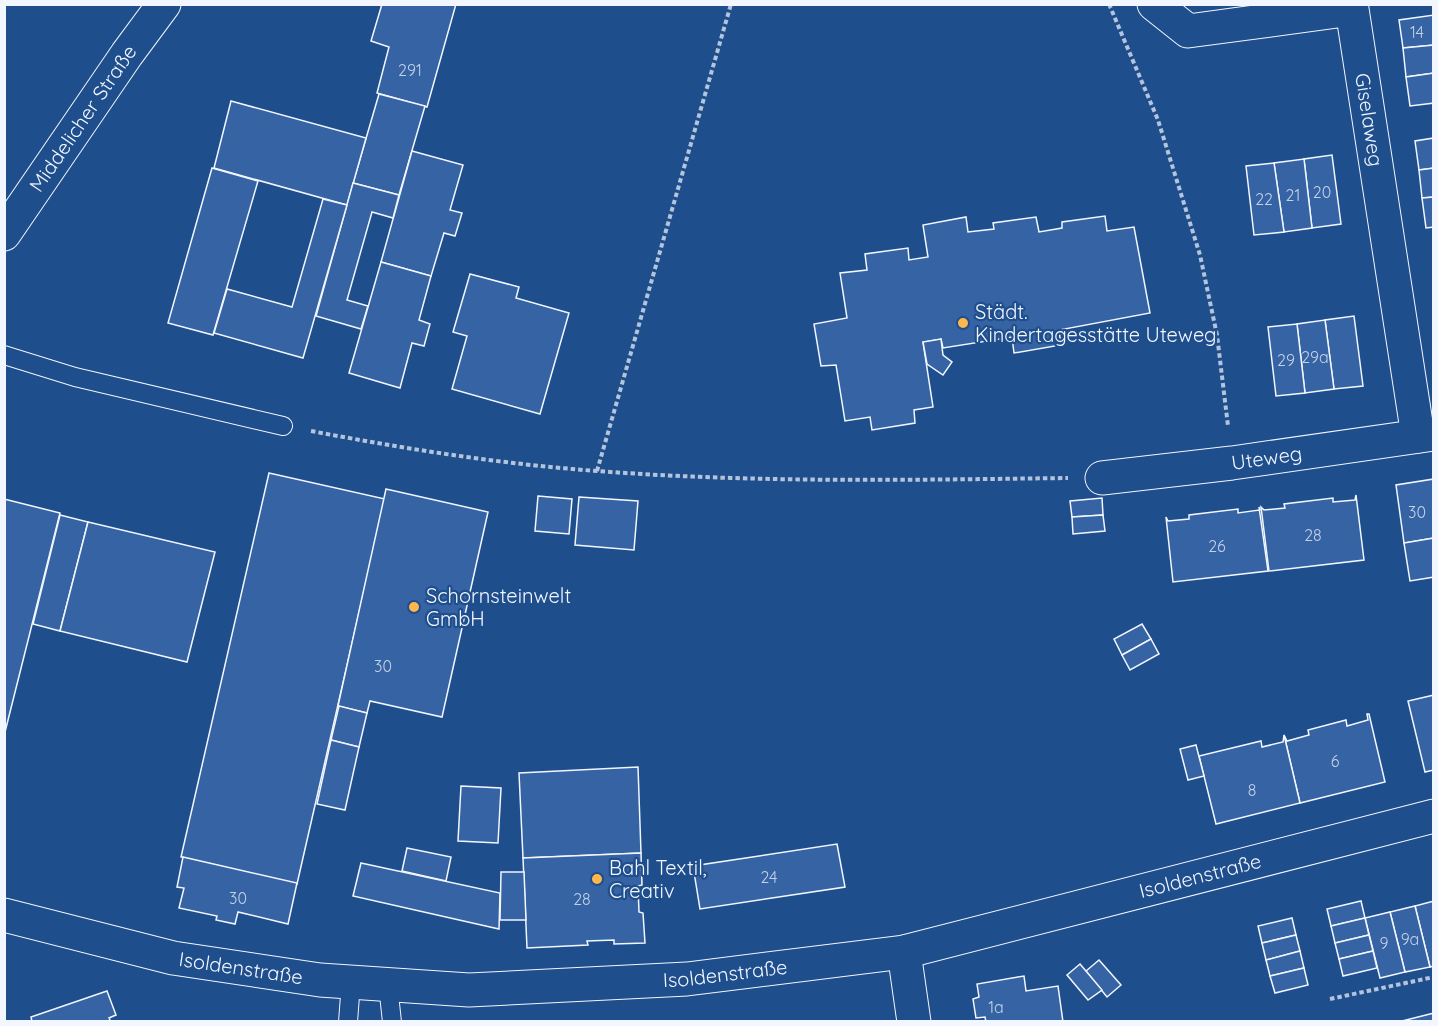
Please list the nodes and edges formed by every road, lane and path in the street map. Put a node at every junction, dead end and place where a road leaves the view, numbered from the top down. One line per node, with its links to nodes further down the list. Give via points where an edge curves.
1 (164, 4): 5 (street, Middelicher Straße)
2 (731, 4): 10 (path)
3 (1109, 4): 9 (path, via 1158,120 1200,255 1217,335)
4 (1154, 4): 8 (street, Giselaweg, via 1188,31 1353,9)
5 (4, 234)
6 (4, 355): 7 (lane, via 75,377)
7 (283, 426): 10 (path, via 438,454)
8 (1426, 435): 9 (street, Uteweg)
9 (1232, 463): 11 (street, Uteweg)
10 (597, 471): 11 (path, via 827,481)
11 (1101, 478)
12 (1434, 816): 14 (street, Isoldenstraße)
13 (4, 915): 16 (street, Isoldenstraße, via 173,958)
14 (904, 952): 17 (street, Isoldenstraße, via 687,979 469,990); 21 (street)
15 (1434, 977): 18 (path)
16 (351, 982): 17 (street, Isoldenstraße); 19 (lane)
17 (388, 985): 20 (lane)
18 (1330, 999)
19 (348, 1022)
20 (392, 1022)
21 (914, 1022)

